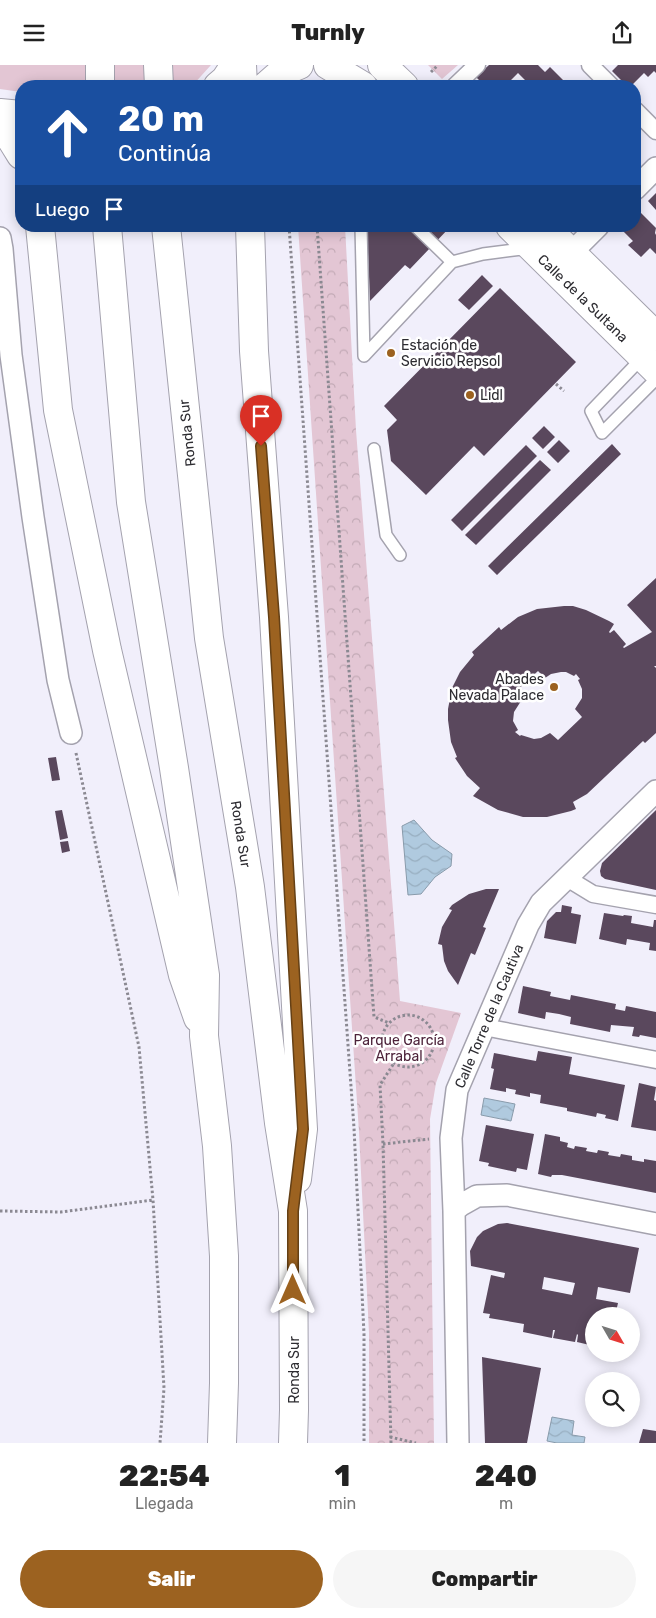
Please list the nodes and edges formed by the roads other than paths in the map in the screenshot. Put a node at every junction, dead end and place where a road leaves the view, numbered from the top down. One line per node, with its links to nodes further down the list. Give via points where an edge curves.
1 (100, 65): 11 (main road)
2 (158, 65): 12 (main road)
3 (235, 65): 13 (main road)
4 (242, 65): 14 (main road)
5 (299, 65): 15 (main road)
6 (328, 65): 16 (main road)
7 (353, 65): 17 (main road)
8 (382, 65): 18 (main road)
9 (477, 65): 19 (street)
10 (590, 65): 20 (street)
11 (100, 80)
12 (159, 80)
13 (225, 80)
14 (243, 80)
15 (273, 80)
16 (353, 80)
17 (366, 80)
18 (398, 80)
19 (461, 80)
20 (605, 80)
21 (0, 113): 22 (main road)
22 (15, 114)
23 (641, 116): 25 (street)
24 (0, 121): 26 (main road)
25 (656, 131)
26 (15, 145)
27 (656, 168): 28 (street)
28 (641, 183)
29 (41, 232): 49 (main road, via 60,419 107,650 178,956)
30 (108, 232): 49 (main road, via 131,502 205,975)
31 (167, 232): 51 (main road, Ronda Sur, via 209,638 250,887)
32 (250, 232): 51 (main road, via 254,351 274,617 303,1129)
33 (361, 232): 40 (lane, via 364,356)
34 (421, 232): 40 (lane)
35 (525, 232): 37 (main road, Calle de la Sultana)
36 (592, 232): 39 (street)
37 (538, 237): 39 (main road, Calle de la Sultana); 40 (lane); 41 (main road, Calle de la Sultana)
38 (0, 238): 44 (street, via 11,355 33,517 58,680)
39 (572, 253): 41 (main road, Calle de la Sultana)
40 (452, 262)
41 (653, 360): 41 (lane, via 602,433 591,411)
42 (374, 449): 43 (lane, via 386,535)
43 (400, 555)
44 (71, 733)
45 (656, 791): 46 (street, Calle Torre de la Cautiva)
46 (568, 877): 47 (street, via 593,894); 48 (street, Calle Torre de la Cautiva, via 542,903 528,925)
47 (656, 905)
48 (484, 1027): 50 (street); 52 (street, Calle Torre de la Cautiva, via 456,1090 451,1137)
49 (204, 1035): 54 (main road, via 217,1146 224,1256)
50 (656, 1060)
51 (293, 1211): 55 (main road, Ronda Sur)
52 (454, 1211): 53 (street, via 477,1196 507,1195); 56 (street, Calle Torre de la Cautiva)
53 (656, 1224)
54 (222, 1443)
55 (293, 1443)
56 (458, 1443)

